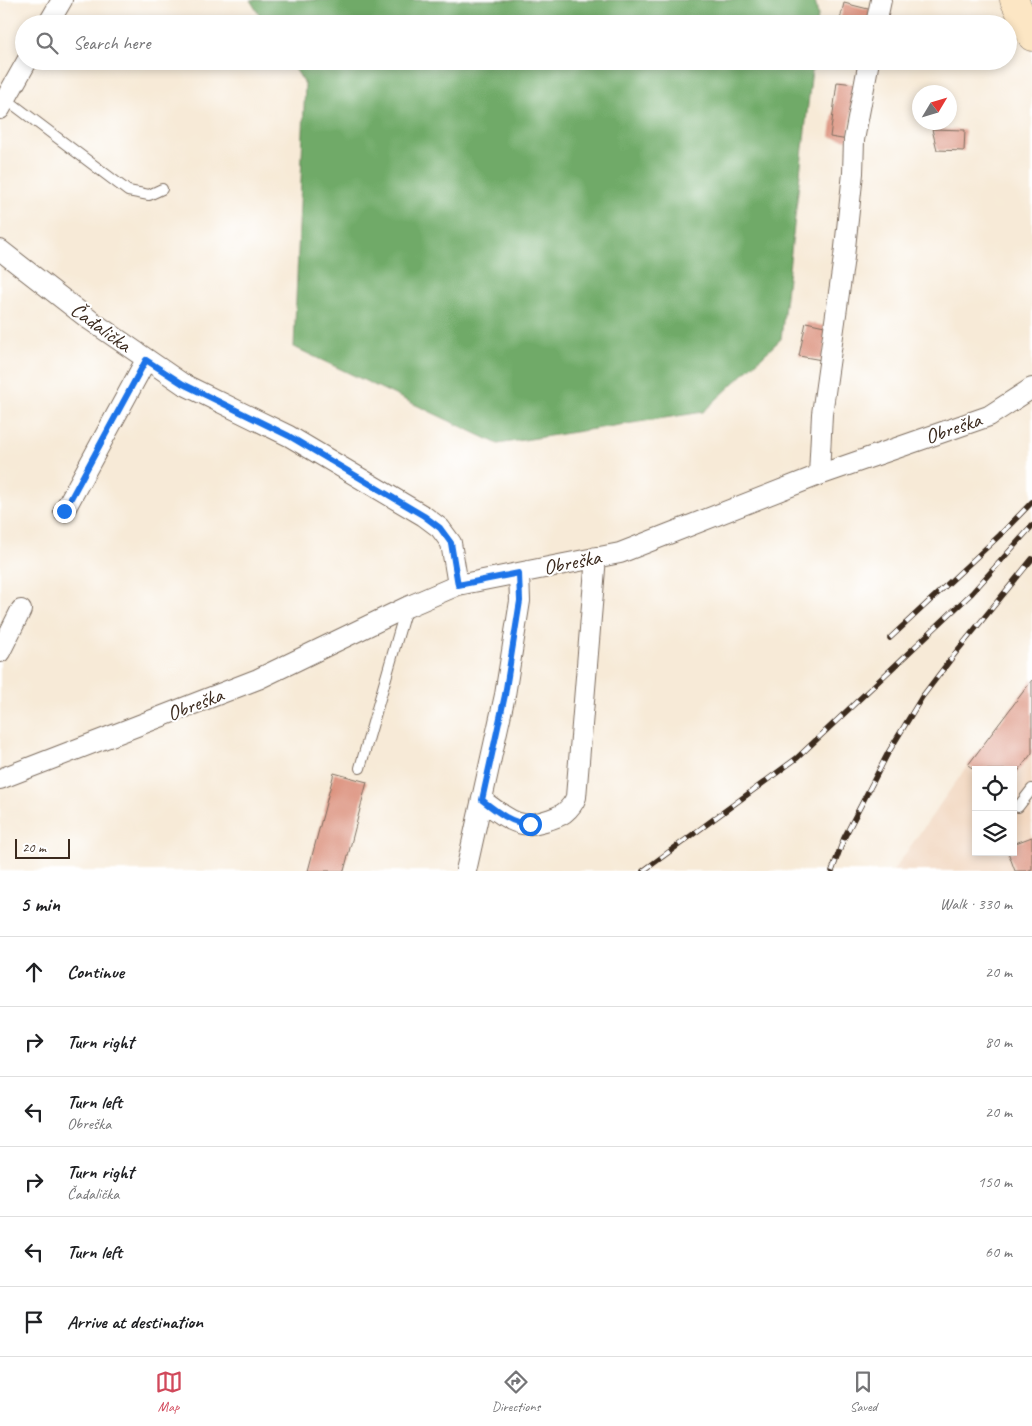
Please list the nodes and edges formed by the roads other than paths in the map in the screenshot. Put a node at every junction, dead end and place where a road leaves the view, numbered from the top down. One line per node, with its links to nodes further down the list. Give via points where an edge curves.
1 (62, 0): 4 (street)
2 (881, 0): 5 (street)
3 (1014, 0): 6 (main road)
4 (53, 15)
5 (878, 15)
6 (1032, 37)
7 (22, 70): 9 (street)
8 (867, 70): 14 (street, via 854,140 845,248 822,414)
9 (3, 104): 10 (lane, via 128,191 148,195)
10 (162, 189)
11 (0, 250): 12 (street, Čađalička)
12 (146, 360): 15 (street); 18 (street, Čađalička, via 183,384 289,436 424,516 440,528 451,543)
13 (1032, 388): 14 (street, Obreška, via 989,416)
14 (819, 475): 16 (street, Obreška, via 620,553)
15 (64, 511)
16 (596, 557): 17 (street, Obreška); 25 (street, via 574,803 563,814 522,824)
17 (519, 573): 18 (street, Obreška); 25 (street, via 520,601 505,695)
18 (458, 585): 19 (street, Obreška)
19 (407, 607): 22 (lane); 23 (street, Obreška, via 258,679)
20 (21, 610): 21 (street)
21 (0, 652)
22 (360, 768)
23 (0, 779)
24 (1032, 789): 26 (lane)
25 (482, 800): 27 (street)
26 (1018, 807)
27 (466, 871)

